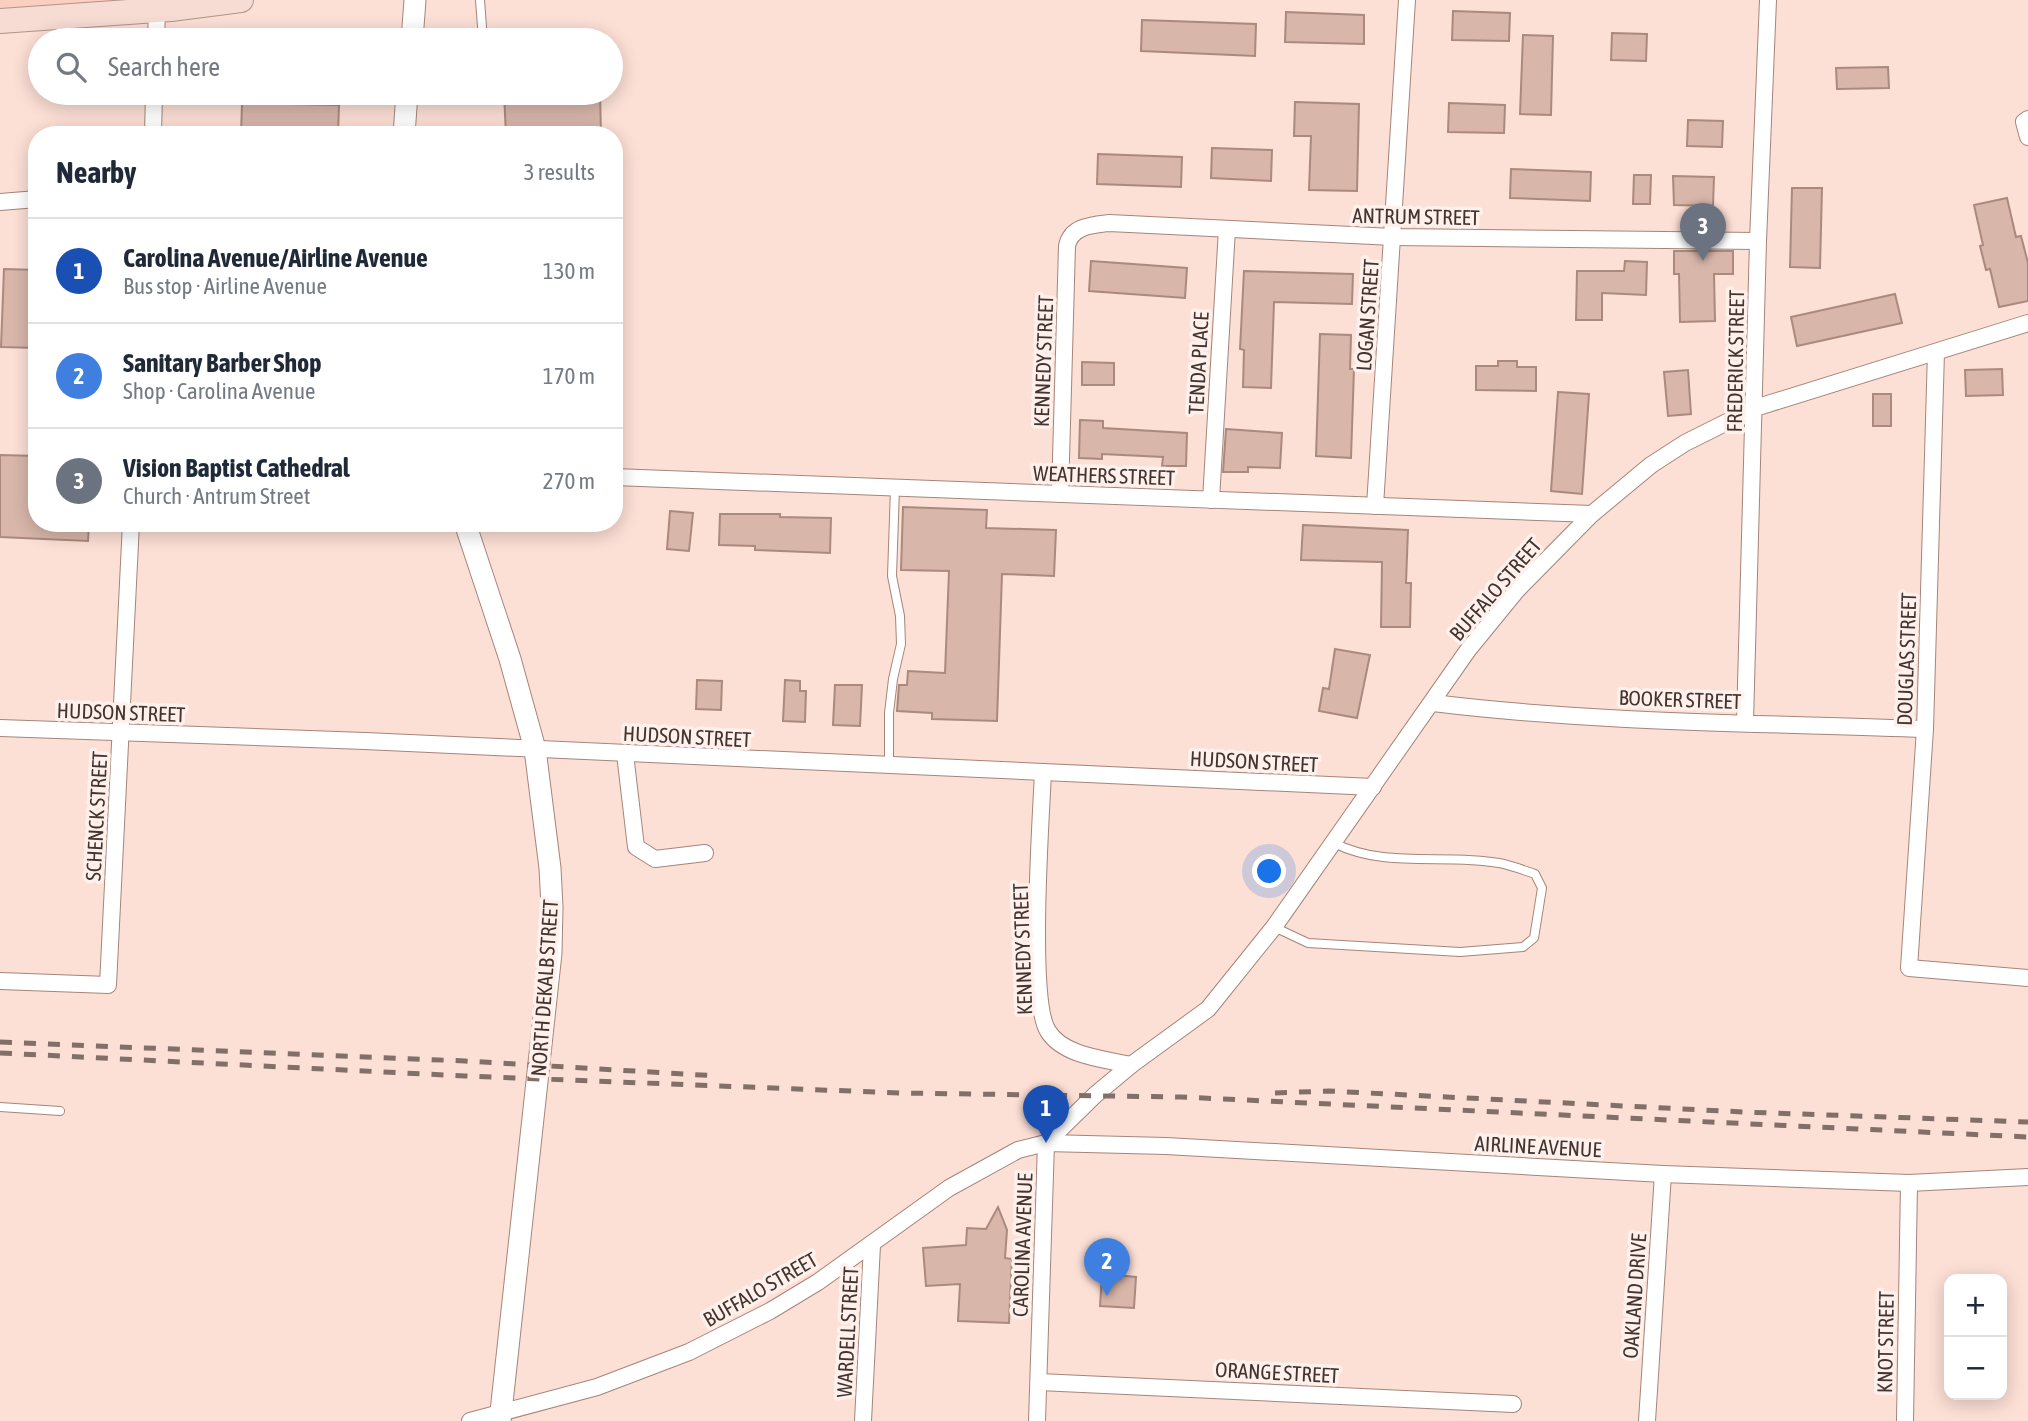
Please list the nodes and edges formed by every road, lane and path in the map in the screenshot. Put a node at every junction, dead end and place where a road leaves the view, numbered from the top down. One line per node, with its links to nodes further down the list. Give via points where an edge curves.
1 (241, 0): 6 (main road)
2 (415, 0): 9 (main road)
3 (480, 0): 10 (lane)
4 (1408, 0): 21 (street, LOGAN STREET)
5 (1768, 0): 22 (street, FREDERICK STREET)
6 (157, 10): 7 (main road); 8 (street)
7 (0, 21)
8 (156, 28)
9 (413, 28)
10 (483, 28)
11 (154, 105): 14 (street)
12 (406, 105): 15 (main road)
13 (2028, 119): 16 (street, via 2024,122)
14 (153, 126)
15 (405, 126)
16 (2028, 137)
17 (28, 200): 18 (street)
18 (0, 202)
19 (1227, 229): 20 (street, ANTRUM STREET, via 1109,223); 21 (street, ANTRUM STREET); 29 (street, TENDA PLACE)
20 (1074, 232): 28 (street, KENNEDY STREET, via 1067,246)
21 (1392, 237): 22 (street, ANTRUM STREET); 30 (street, LOGAN STREET)
22 (1758, 241): 25 (street, FREDERICK STREET)
23 (2028, 323): 24 (street, BUFFALO STREET)
24 (1936, 352): 25 (street, BUFFALO STREET); 37 (street, DOUGLAS STREET)
25 (1755, 408): 31 (street, BUFFALO STREET, via 1651,465); 35 (street, FREDERICK STREET)
26 (623, 477): 27 (street, WEATHERS STREET)
27 (895, 488): 28 (street, WEATHERS STREET); 41 (lane, via 892,576 901,644 888,713)
28 (1060, 494): 29 (street, WEATHERS STREET)
29 (1211, 500): 30 (street, WEATHERS STREET)
30 (1376, 506): 31 (street, WEATHERS STREET)
31 (1592, 514): 34 (street, BUFFALO STREET, via 1517,590 1468,650)
32 (131, 532): 38 (street, SCHENCK STREET)
33 (468, 532): 39 (main road, NORTH DEKALB STREET)
34 (1433, 703): 35 (street, BOOKER STREET); 43 (street, BUFFALO STREET)
35 (1745, 722): 37 (street, BOOKER STREET)
36 (0, 728): 38 (street, HUDSON STREET)
37 (1925, 729): 47 (street, DOUGLAS STREET, via 1909,968)
38 (121, 733): 39 (street, HUDSON STREET); 48 (street, SCHENCK STREET, via 108,985)
39 (535, 750): 40 (street, HUDSON STREET); 59 (main road, NORTH DEKALB STREET, via 550,868 551,953)
40 (625, 754): 41 (street, HUDSON STREET); 45 (street, via 636,847 656,859)
41 (889, 765): 42 (street, HUDSON STREET)
42 (1043, 772): 43 (street, HUDSON STREET); 49 (street, KENNEDY STREET, via 1038,944 1042,1014 1047,1030 1060,1044)
43 (1373, 787): 44 (street, BUFFALO STREET)
44 (1334, 843): 46 (street, BUFFALO STREET); 46 (lane, via 1413,861 1499,863 1535,874 1542,888 1534,938 1522,947 1460,952 1308,943)
45 (705, 853)
46 (1274, 928): 49 (street, BUFFALO STREET, via 1208,1009)
47 (2028, 978)
48 (0, 981)
49 (1130, 1065): 52 (street)
50 (0, 1107): 51 (lane)
51 (60, 1111)
52 (1046, 1143): 53 (street, AIRLINE AVENUE); 56 (street, BUFFALO STREET, via 1018,1150 949,1188); 57 (street, CAROLINA AVENUE)
53 (1664, 1174): 55 (street, AIRLINE AVENUE); 63 (street, OAKLAND DRIVE)
54 (2028, 1177): 55 (street, AIRLINE AVENUE)
55 (1909, 1183): 64 (street, KNOT STREET)
56 (872, 1245): 59 (street, BUFFALO STREET, via 770,1311 689,1352); 61 (street, WARDELL STREET)
57 (1039, 1382): 58 (street, ORANGE STREET); 62 (street, CAROLINA AVENUE)
58 (1513, 1404)
59 (500, 1417): 60 (street, BUFFALO STREET)
60 (470, 1421)
61 (863, 1421)
62 (1037, 1421)
63 (1647, 1421)
64 (1905, 1421)

